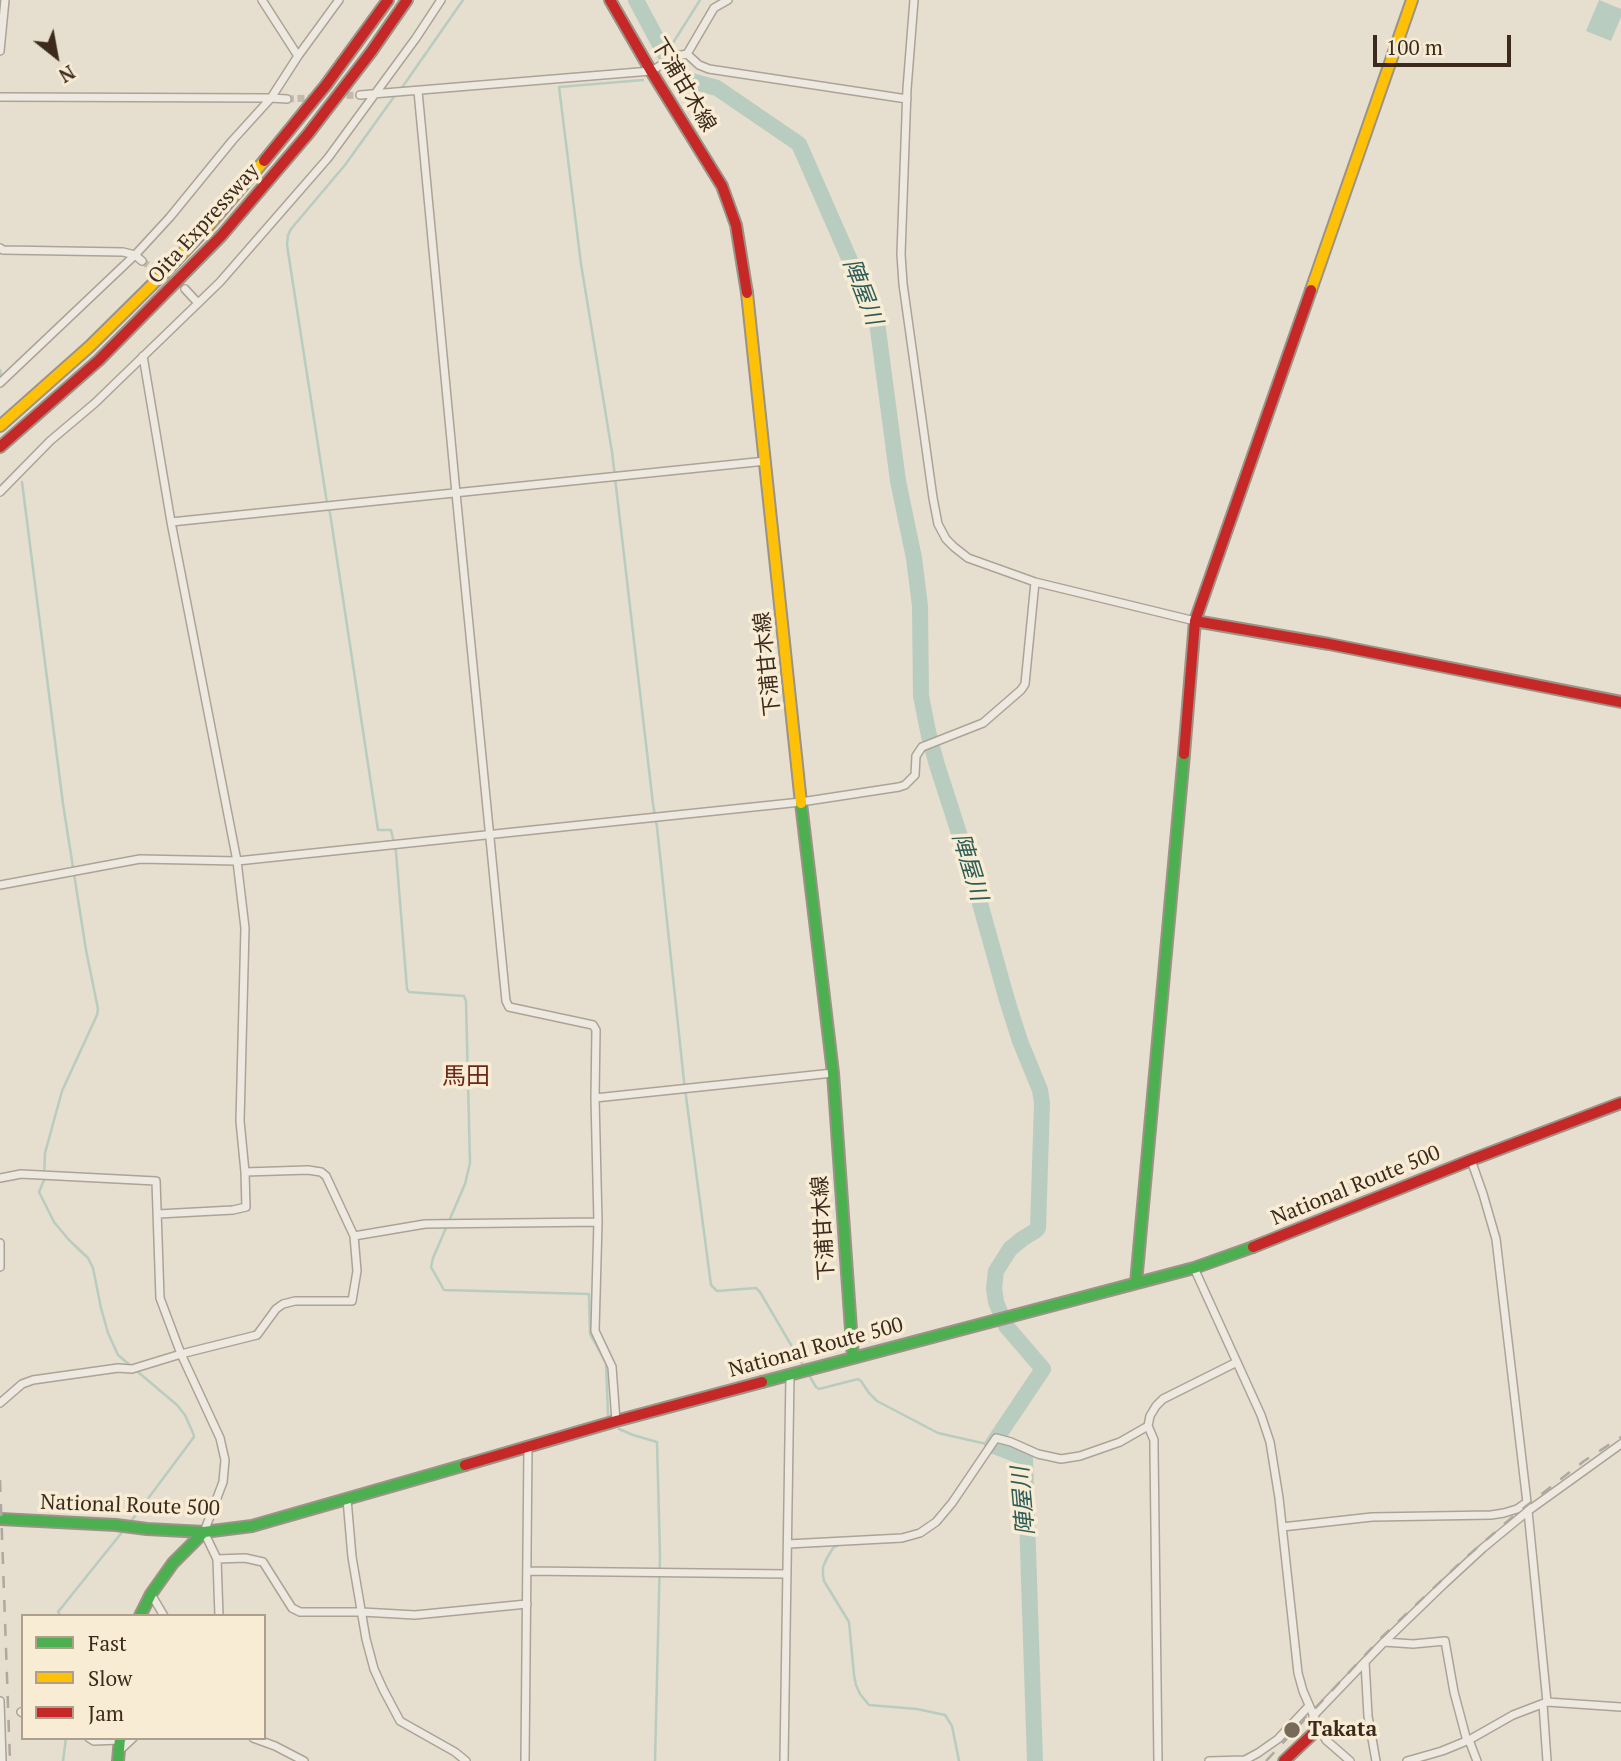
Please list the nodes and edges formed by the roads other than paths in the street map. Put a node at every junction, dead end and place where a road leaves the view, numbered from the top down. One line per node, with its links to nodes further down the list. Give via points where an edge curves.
1 (5, 0): 11 (street)
2 (262, 0): 13 (street)
3 (339, 0): 13 (street)
4 (388, 0): 29 (main road, Oita Expressway, via 296,123 211,223 89,347)
5 (407, 0): 30 (main road, Oita Expressway, via 332,103 222,235 99,360)
6 (440, 0): 16 (street)
7 (610, 0): 14 (main road, 下浦甘木線)
8 (728, 0): 12 (street, via 714,8)
9 (914, 0): 21 (street)
10 (1412, 0): 36 (main road)
11 (0, 51)
12 (687, 54): 14 (street); 21 (street, via 709,69)
13 (298, 56): 19 (street)
14 (654, 70): 15 (street); 31 (main road, 下浦甘木線, via 722,186 736,225)
15 (418, 91): 16 (street); 33 (street)
16 (375, 94): 17 (street); 26 (street, via 328,158 220,282)
17 (360, 95)
18 (0, 97): 19 (street)
19 (271, 98): 20 (street); 23 (street)
20 (287, 99)
21 (907, 99): 35 (street, via 903,284 938,524 968,558)
22 (0, 248): 23 (street)
23 (135, 255): 24 (street); 28 (street)
24 (142, 261)
25 (185, 289): 26 (street)
26 (197, 302): 27 (street)
27 (143, 356): 32 (street); 34 (street)
28 (0, 383)
29 (0, 426)
30 (0, 447)
31 (766, 461): 33 (street); 38 (main road, 下浦甘木線)
32 (0, 492)
33 (456, 494): 34 (street); 39 (street)
34 (171, 523): 40 (street)
35 (1035, 582): 36 (street); 38 (street, via 1021,690 984,723 922,747 916,756 915,775 905,785)
36 (1195, 621): 37 (main road); 54 (main road)
37 (1621, 702)
38 (802, 802): 39 (street); 42 (main road, 下浦甘木線)
39 (490, 835): 40 (street); 43 (street, via 506,1001 509,1007 593,1025)
40 (237, 861): 41 (street, via 140,859); 46 (street, via 245,928 240,1121)
41 (0, 885)
42 (832, 1073): 43 (street); 56 (main road, 下浦甘木線)
43 (595, 1098): 49 (street)
44 (1621, 1103): 45 (main road, National Route 500)
45 (1471, 1160): 53 (main road, National Route 500); 65 (street, via 1496,1239)
46 (245, 1172): 48 (street, via 246,1206); 50 (street, via 321,1172)
47 (0, 1178): 48 (street, via 21,1174 156,1181)
48 (158, 1214): 55 (street, via 160,1298)
49 (598, 1222): 50 (street, via 425,1224); 60 (street, via 595,1331 612,1367)
50 (355, 1236): 55 (street, via 357,1271 352,1301 283,1304 257,1335)
51 (0, 1243): 52 (street)
52 (0, 1267)
53 (1194, 1268): 54 (main road, National Route 500); 57 (street)
54 (1136, 1283): 56 (main road, National Route 500)
55 (181, 1354): 59 (street, via 132,1369 33,1380); 69 (street, via 220,1438 225,1460 223,1482)
56 (853, 1358): 58 (main road, National Route 500)
57 (1237, 1362): 61 (street, via 1163,1399); 68 (street, via 1270,1442)
58 (790, 1375): 60 (main road, National Route 500); 70 (street)
59 (0, 1404)
60 (616, 1421): 63 (main road, National Route 500)
61 (1148, 1426): 70 (street, via 1121,1442 1061,1459 996,1438 952,1503 920,1533); 97 (street, via 1154,1440)
62 (1621, 1444): 66 (street)
63 (528, 1446): 64 (main road, National Route 500); 72 (street)
64 (347, 1499): 69 (main road, National Route 500, via 252,1526); 76 (street)
65 (1527, 1502): 66 (street); 68 (street, via 1490,1515 1372,1517)
66 (1528, 1511): 80 (street); 83 (street)
67 (0, 1520): 69 (main road, National Route 500)
68 (1282, 1527): 84 (street, via 1298,1673)
69 (204, 1532): 71 (street); 74 (main road)
70 (788, 1544): 73 (street)
71 (217, 1559): 76 (street, via 263,1562 292,1608 300,1612); 79 (street)
72 (527, 1571): 73 (street); 75 (street)
73 (787, 1574): 96 (street)
74 (151, 1594): 77 (main road); 78 (street)
75 (527, 1604): 76 (street, via 415,1615); 95 (street)
76 (362, 1612): 94 (street, via 374,1669 400,1721)
77 (141, 1614)
78 (163, 1614)
79 (219, 1614)
80 (1384, 1642): 81 (street); 90 (street, via 1444,1641)
81 (1365, 1662): 86 (street); 101 (street)
82 (0, 1701): 92 (street)
83 (1545, 1703): 85 (street); 90 (street); 104 (street)
84 (1309, 1706): 86 (street); 98 (street, via 1258,1753 1245,1760)
85 (1621, 1707)
86 (1313, 1716): 87 (street)
87 (1319, 1728): 99 (main road); 100 (street)
88 (131, 1740): 91 (street)
89 (258, 1740): 93 (street)
90 (1468, 1740): 102 (street); 103 (street)
91 (118, 1757)
92 (2, 1761)
93 (304, 1761)
94 (466, 1761)
95 (525, 1761)
96 (784, 1761)
97 (1158, 1761)
98 (1209, 1761)
99 (1284, 1761)
100 (1350, 1761)
101 (1376, 1761)
102 (1407, 1761)
103 (1477, 1761)
104 (1547, 1761)

